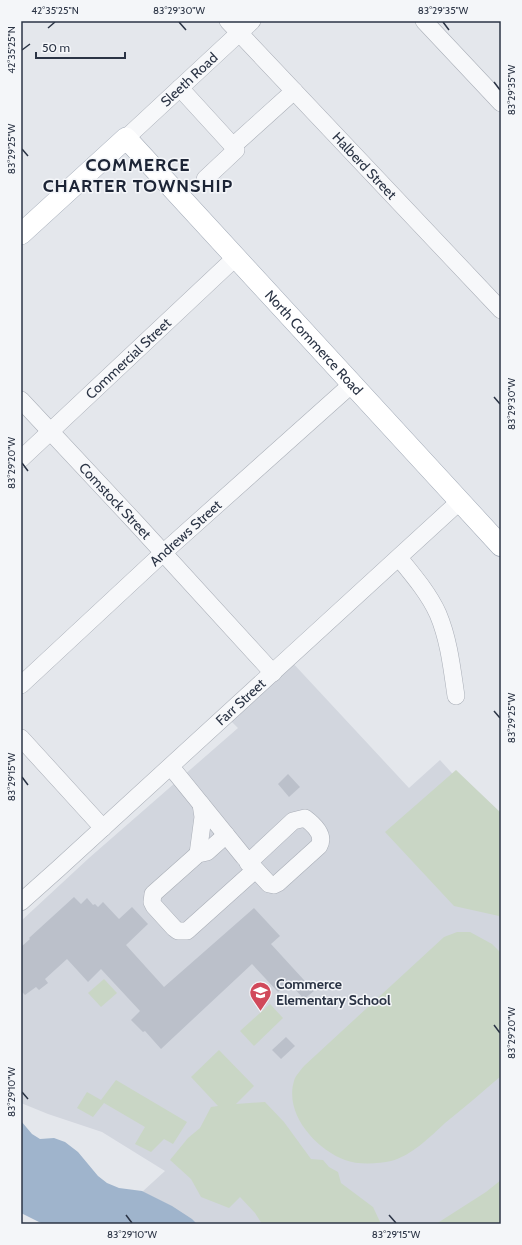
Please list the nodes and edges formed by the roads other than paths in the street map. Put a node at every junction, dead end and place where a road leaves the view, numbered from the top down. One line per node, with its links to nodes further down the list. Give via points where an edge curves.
1 (252, 21): 3 (street, Sleeth Road)
2 (424, 21): 6 (street)
3 (234, 27): 4 (street, Sleeth Road); 5 (street, Halberd Street)
4 (180, 88): 7 (street, Sleeth Road); 8 (street)
5 (294, 91): 8 (street); 12 (street, Halberd Street)
6 (501, 103)
7 (126, 138): 10 (main road); 11 (main road, North Commerce Road)
8 (233, 146): 9 (street, via 236,150)
9 (205, 178)
10 (21, 234)
11 (236, 258): 13 (main road, North Commerce Road); 15 (street, Commercial Street)
12 (501, 310)
13 (352, 384): 17 (main road, North Commerce Road); 19 (street, Andrews Street)
14 (21, 400): 15 (street, Comstock Street)
15 (50, 432): 16 (street, Commercial Street); 19 (street, Comstock Street)
16 (21, 459)
17 (460, 501): 18 (main road, North Commerce Road); 20 (street, Farr Street)
18 (501, 546)
19 (163, 553): 21 (street, Comstock Street); 22 (street, Andrews Street)
20 (399, 558): 21 (street, Farr Street); 23 (street, via 438,614 448,648)
21 (273, 673): 25 (street, Farr Street)
22 (21, 685)
23 (456, 696)
24 (21, 738): 27 (street)
25 (170, 767): 26 (street); 27 (street, Farr Street)
26 (201, 804): 28 (street); 29 (street, via 203,817)
27 (103, 828): 30 (street, Farr Street)
28 (226, 835): 29 (street, via 207,852); 29 (street, via 252,866 191,929 178,931 154,906 153,894)
29 (198, 854)
30 (21, 902)

